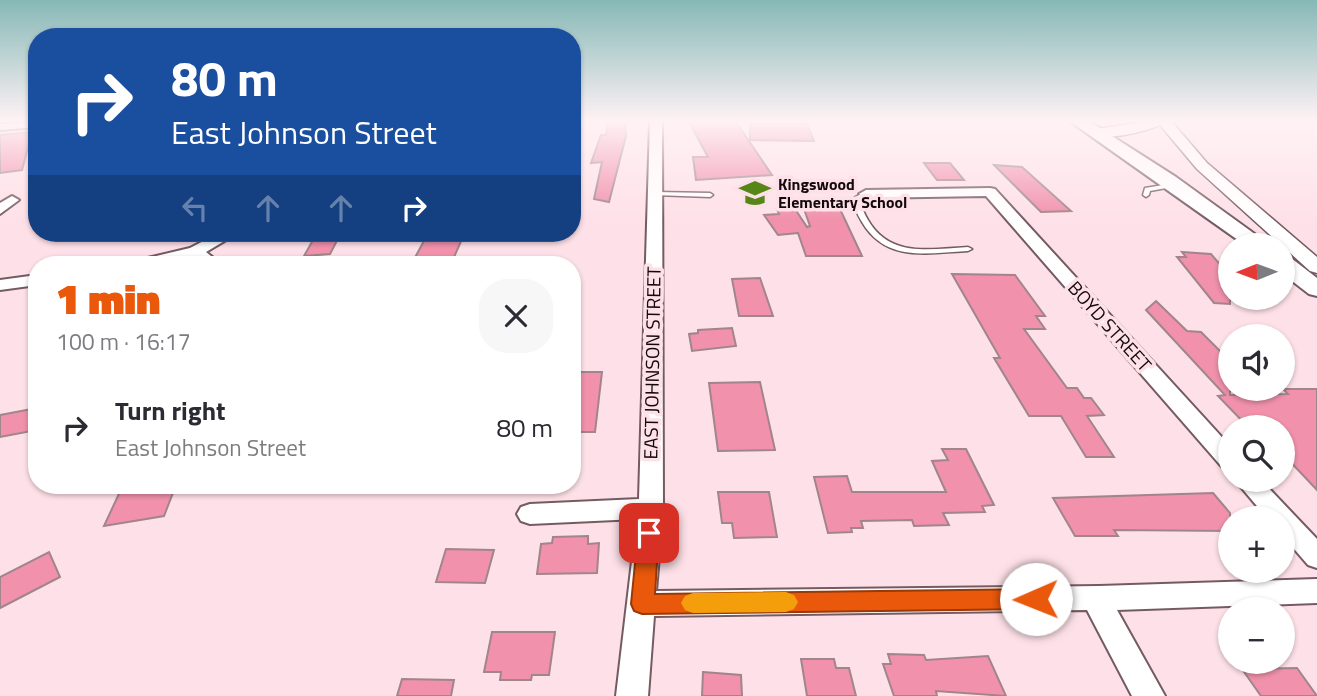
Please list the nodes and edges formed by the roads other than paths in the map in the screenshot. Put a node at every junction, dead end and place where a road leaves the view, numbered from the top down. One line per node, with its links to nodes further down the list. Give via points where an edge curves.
1 (656, 154): 5 (street, EAST JOHNSON STREET)
2 (1129, 154): 4 (main road)
3 (1192, 154): 17 (street)
4 (1175, 185): 8 (lane, via 1147,189); 11 (main road)
5 (656, 194): 7 (lane); 25 (street, EAST JOHNSON STREET)
6 (866, 194): 13 (lane, via 857,201 862,215 876,240 888,247); 22 (street, BOYD STREET, via 990,192)
7 (710, 195)
8 (1146, 195)
9 (12, 200): 10 (street)
10 (0, 210)
11 (1242, 233)
12 (212, 242): 14 (street)
13 (968, 249)
14 (195, 251): 15 (street); 16 (street)
15 (174, 256)
16 (202, 256)
17 (1317, 267)
18 (1295, 272): 21 (main road)
19 (28, 282): 20 (street)
20 (0, 285)
21 (1317, 289)
22 (1218, 448)
23 (1258, 492): 24 (street)
24 (1270, 506)
25 (651, 509): 26 (street); 31 (street, EAST JOHNSON STREET)
26 (530, 514)
27 (1295, 533): 28 (street)
28 (1317, 557)
29 (1317, 591): 30 (street)
30 (1095, 598): 31 (street); 33 (street)
31 (642, 604): 32 (street, EAST JOHNSON STREET)
32 (632, 696)
33 (1149, 696)

